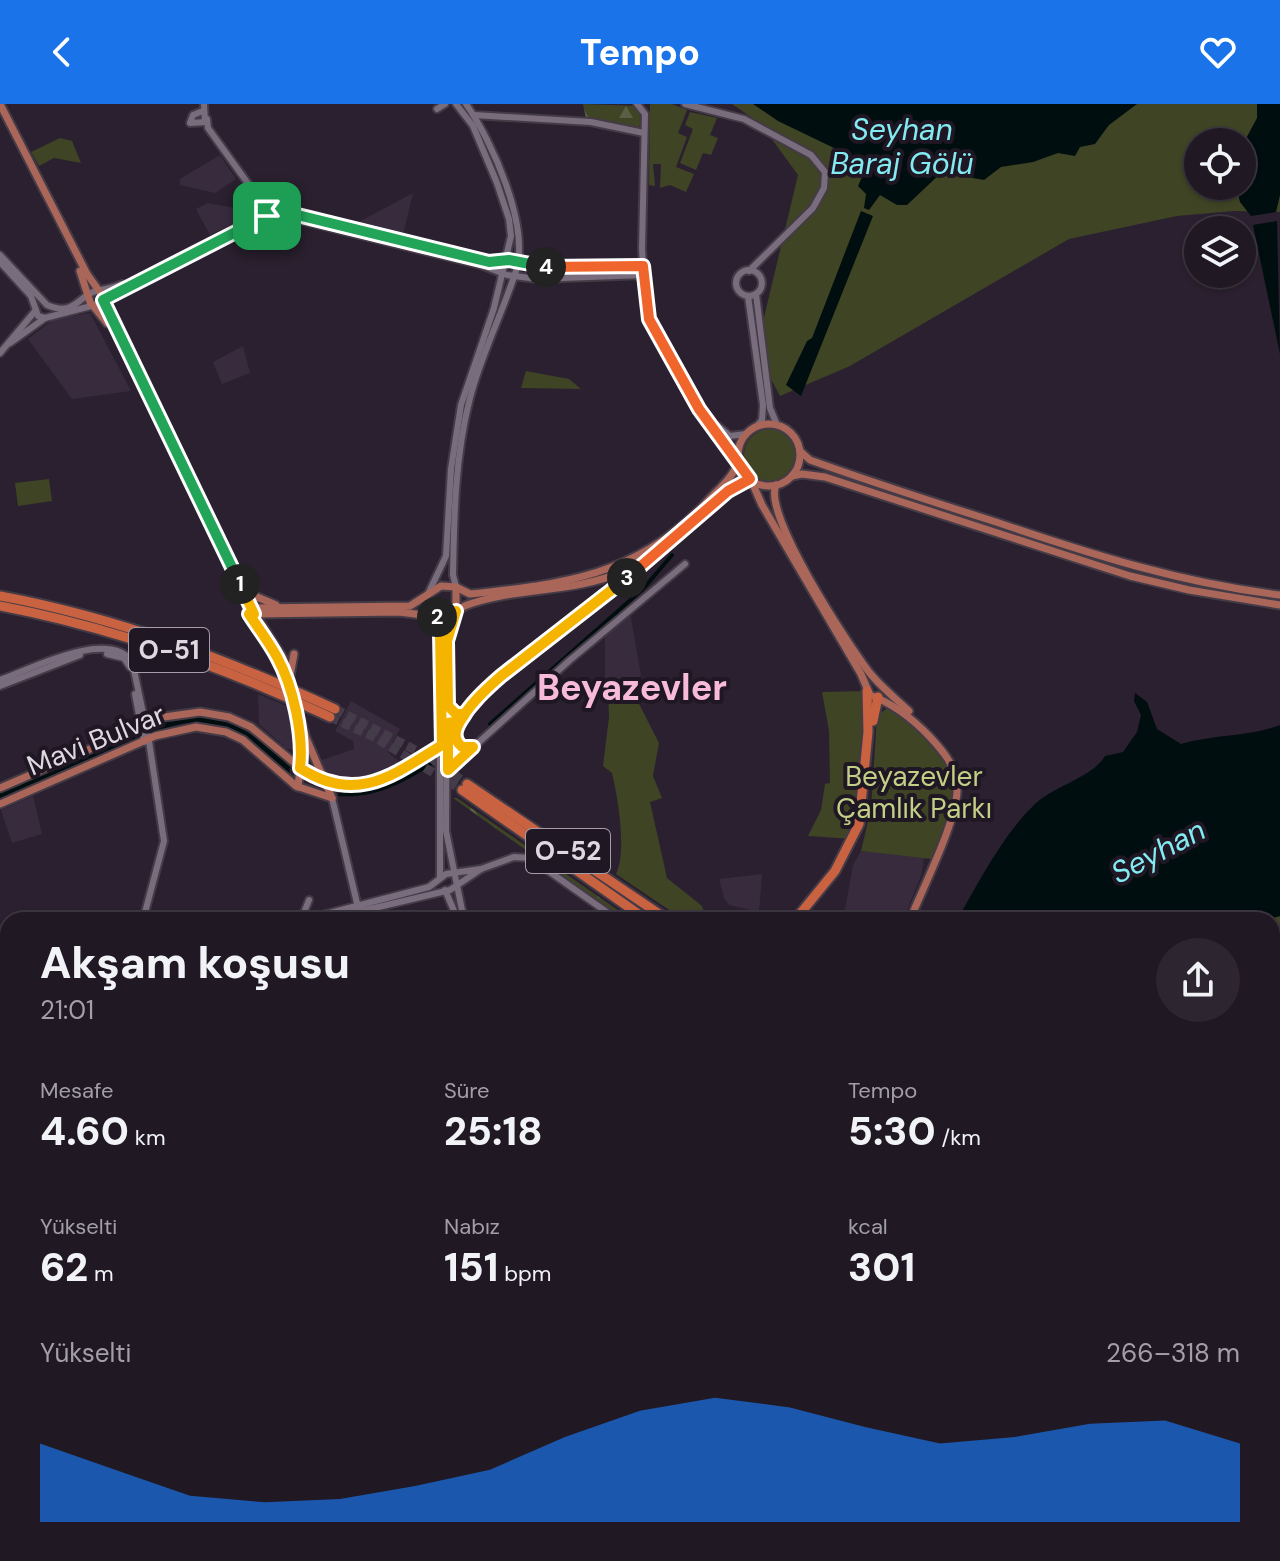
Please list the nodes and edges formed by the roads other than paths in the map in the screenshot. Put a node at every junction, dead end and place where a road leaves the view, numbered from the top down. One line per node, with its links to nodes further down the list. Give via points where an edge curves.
1 (0, 104): 23 (main road)
2 (639, 104): 9 (main road)
3 (685, 104): 12 (main road, via 744,119 811,155 825,172 824,188 813,208)
4 (449, 105): 7 (main road); 14 (main road, via 478,138 508,214 511,236)
5 (204, 108): 8 (main road); 8 (main road, via 189,120)
6 (0, 112): 25 (main road)
7 (474, 115): 9 (main road); 16 (main road, via 516,219)
8 (205, 124): 10 (main road)
9 (646, 131): 17 (main road); 36 (main road, via 646,284 651,315 715,423 730,436)
10 (262, 208): 11 (main road, via 268,213); 14 (main road, via 453,255); 23 (main road, via 247,221)
11 (265, 217): 19 (main road, via 296,219); 27 (main road)
12 (766, 253): 18 (main road); 22 (main road)
13 (0, 255): 28 (main road)
14 (504, 261): 16 (main road); 19 (main road)
15 (0, 262): 30 (main road, via 31,296)
16 (517, 263): 17 (main road); 20 (main road)
17 (643, 266): 21 (main road)
18 (749, 271): 22 (main road); 26 (main road, via 736,284)
19 (502, 272): 20 (main road); 46 (main road, via 461,405 446,556)
20 (514, 275): 21 (main road); 44 (main road, via 463,432 456,483)
21 (643, 275): 38 (main road, via 649,319 699,409)
22 (762, 280): 24 (main road)
23 (98, 291): 25 (main road); 27 (main road)
24 (756, 294): 26 (main road); 34 (main road, via 770,408)
25 (89, 296): 28 (main road, via 74,306); 29 (main road)
26 (748, 296): 35 (main road, via 763,405)
27 (103, 300): 29 (main road); 45 (main road)
28 (47, 305): 30 (main road); 31 (main road)
29 (94, 306): 31 (main road); 52 (main road)
30 (36, 311): 31 (main road); 32 (main road)
31 (45, 318): 32 (main road)
32 (10, 343): 33 (main road)
33 (0, 353)
34 (777, 425): 35 (main road); 37 (main road, via 795,436)
35 (757, 426): 36 (main road)
36 (746, 434): 38 (main road)
37 (800, 451): 39 (main road); 47 (main road, via 810,460 892,489 1131,567)
38 (738, 460): 40 (main road); 44 (main road, via 731,475 689,519 627,563 558,583 470,594)
39 (792, 476): 41 (main road); 49 (main road, via 817,475 1130,576)
40 (750, 480): 41 (main road); 42 (main road, via 728,491); 64 (main road)
41 (776, 485): 61 (main road, via 774,507 792,548)
42 (647, 560): 53 (main road, via 602,579 493,598); 69 (main road, via 501,676)
43 (685, 564): 76 (main road)
44 (456, 587): 46 (main road, via 441,586); 53 (main road)
45 (243, 589): 51 (main road); 52 (main road)
46 (428, 594): 51 (main road, via 410,606); 56 (main road)
47 (1280, 595)
48 (0, 596): 50 (highway, O-51, via 90,615 174,641 333,713 167,650)
49 (1280, 605)
50 (0, 606)
51 (283, 608): 52 (main road)
52 (250, 611): 55 (main road); 57 (main road); 60 (main road)
53 (456, 611): 56 (main road, via 441,618); 68 (main road, via 447,641)
54 (399, 612): 55 (main road); 56 (main road); 58 (main road, via 425,617)
55 (268, 613): 57 (main road)
56 (431, 614): 58 (main road)
57 (264, 631): 60 (main road, via 283,658)
58 (440, 635): 75 (main road)
59 (294, 654): 60 (main road)
60 (287, 676): 67 (main road, bridge)
61 (876, 680): 63 (main road); 64 (main road)
62 (0, 683): 73 (main road, via 82,654 124,658)
63 (884, 687): 65 (main road); 106 (main road, via 949,752 962,792)
64 (867, 691): 65 (main road); 104 (highway, via 859,824 835,871)
65 (878, 697): 66 (main road); 70 (highway)
66 (893, 705): 70 (main road); 107 (main road, via 946,754 957,783 954,810)
67 (294, 706): 77 (main road); 82 (main road)
68 (448, 706): 69 (main road); 72 (main road)
69 (465, 714): 71 (main road)
70 (873, 717): 105 (highway, via 864,825 839,874)
71 (460, 721): 72 (main road); 76 (main road, via 456,741)
72 (448, 723): 80 (main road)
73 (143, 726): 74 (main road); 78 (main road, Mavi Bulvar, via 184,713 220,715 251,727); 84 (main road, Mavi Bulvar)
74 (147, 743): 81 (main road, Mavi Bulvar, via 183,728 226,732); 86 (main road, Mavi Bulvar); 94 (main road, via 164,841)
75 (442, 745): 82 (main road, Mavi Bulvar, via 378,782 345,786); 89 (main road)
76 (473, 747): 80 (main road)
77 (302, 748): 78 (main road); 79 (main road)
78 (289, 759): 79 (main road, Mavi Bulvar); 81 (main road, via 294,773)
79 (300, 768): 82 (main road, Mavi Bulvar); 83 (main road)
80 (448, 770): 88 (main road, via 446,831)
81 (286, 778): 83 (main road, Mavi Bulvar)
82 (324, 780): 85 (main road)
83 (298, 787): 85 (main road, Mavi Bulvar)
84 (0, 788)
85 (332, 798): 93 (main road)
86 (0, 804)
87 (481, 869): 88 (main road); 90 (main road); 101 (main road, via 514,857 530,858)
88 (453, 875): 89 (main road); 90 (main road)
89 (440, 879): 91 (main road); 93 (main road, via 429,887)
90 (456, 884): 91 (main road); 100 (main road)
91 (445, 890): 93 (main road); 99 (main road)
92 (309, 900): 95 (main road)
93 (358, 907): 96 (main road); 97 (main road); 98 (main road)
94 (145, 912)
95 (305, 912)
96 (339, 912)
97 (345, 912)
98 (359, 912)
99 (455, 912)
100 (462, 912)
101 (607, 912)
102 (636, 912): 103 (highway, O-52, via 464,787)
103 (656, 912)
104 (802, 912)
105 (808, 912)
106 (915, 912)
107 (915, 912)

